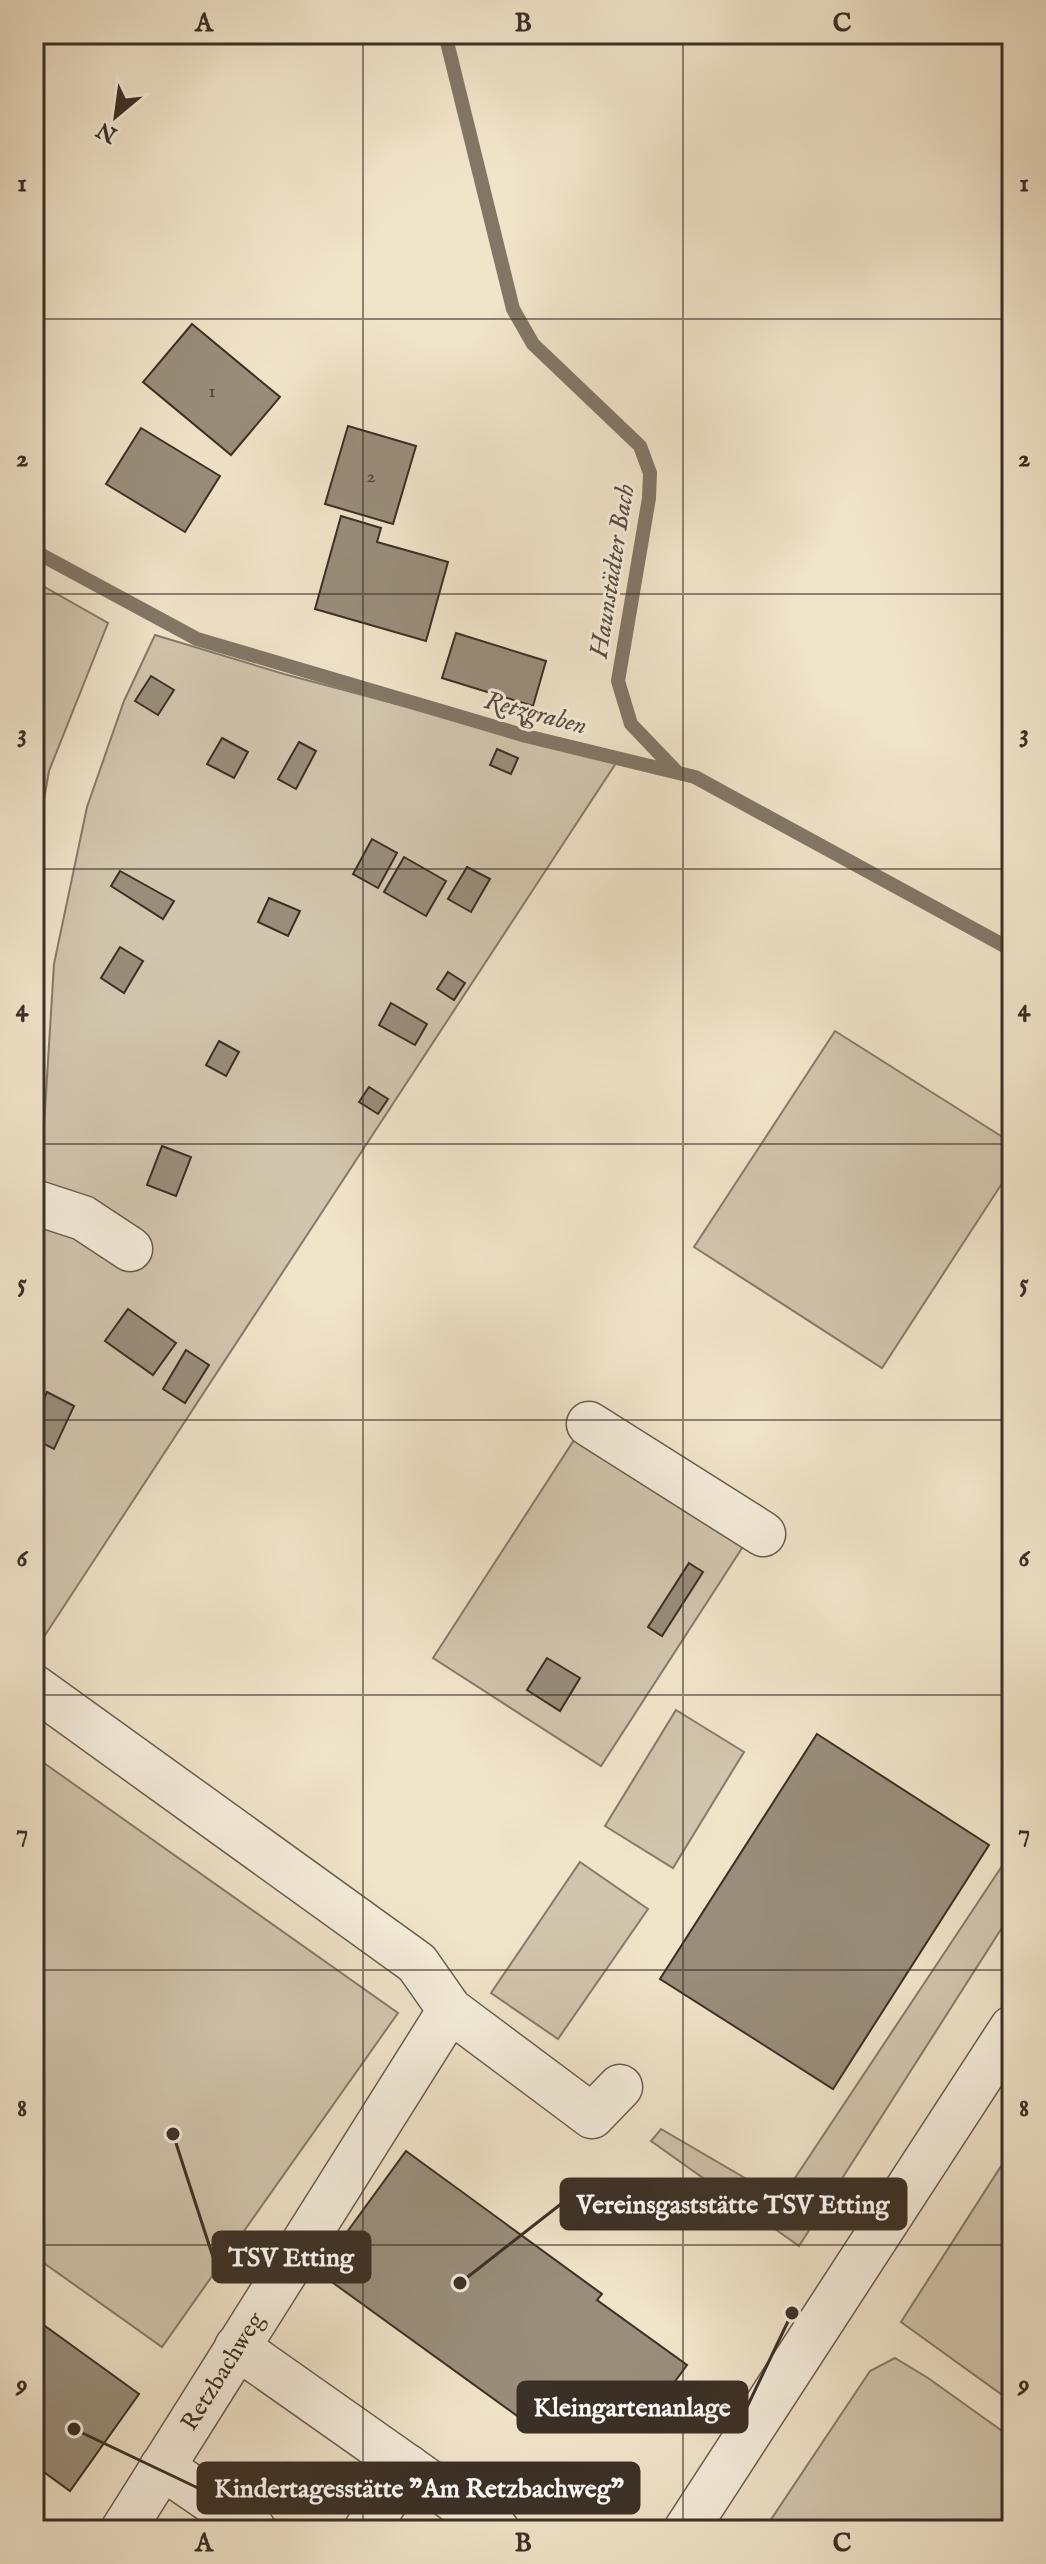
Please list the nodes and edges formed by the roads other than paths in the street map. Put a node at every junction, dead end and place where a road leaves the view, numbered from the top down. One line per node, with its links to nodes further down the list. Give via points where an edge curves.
1 (34, 1202): 2 (street, via 83,1218)
2 (130, 1249)
3 (589, 1424): 4 (street)
4 (763, 1534)
5 (34, 1687): 6 (street, via 417,1963)
6 (450, 2010): 8 (street); 9 (street, Retzbachweg)
7 (1012, 2028): 16 (street)
8 (606, 2101)
9 (237, 2347): 10 (street, Retzbachweg); 11 (street)
10 (162, 2467): 12 (street, Retzbachweg); 13 (street)
11 (408, 2467): 14 (street); 15 (street)
12 (123, 2530)
13 (254, 2530)
14 (366, 2530)
15 (497, 2530)
16 (686, 2530)

